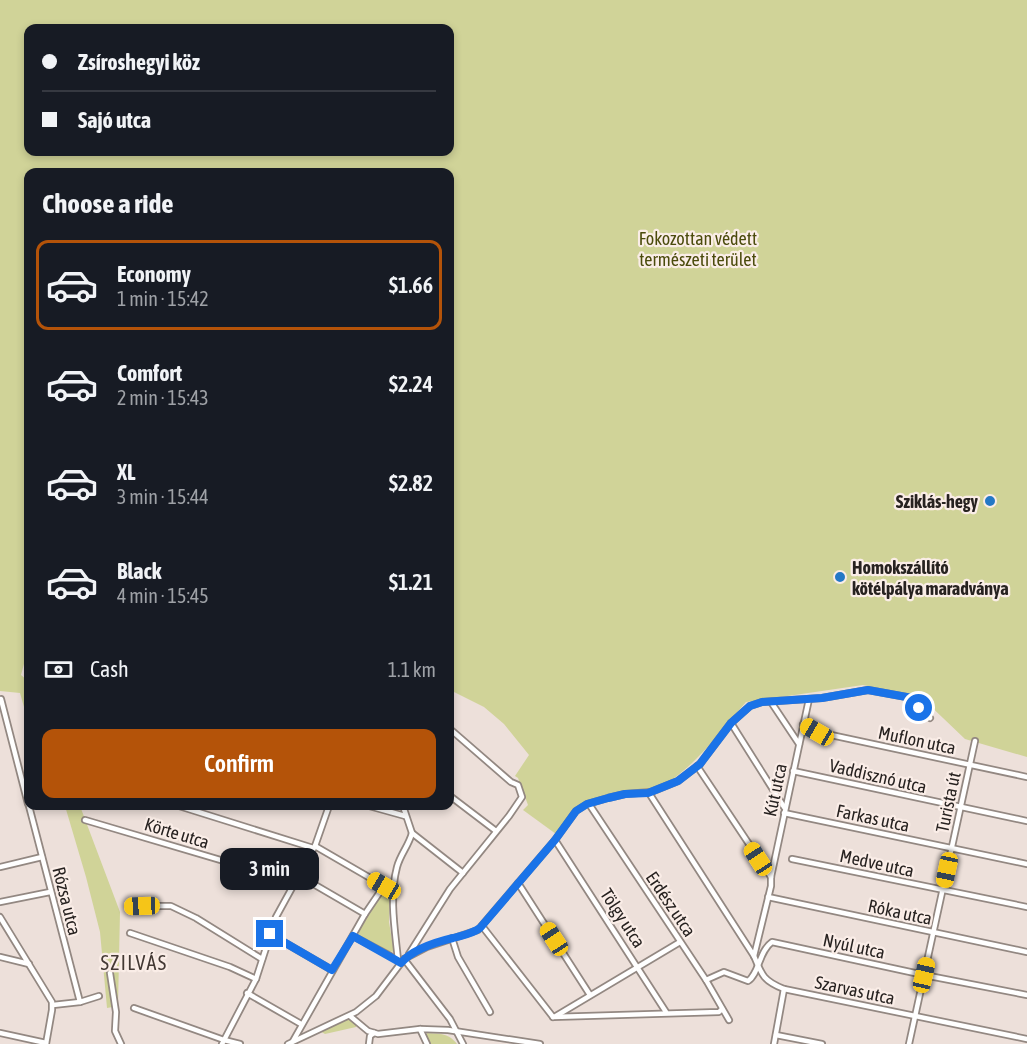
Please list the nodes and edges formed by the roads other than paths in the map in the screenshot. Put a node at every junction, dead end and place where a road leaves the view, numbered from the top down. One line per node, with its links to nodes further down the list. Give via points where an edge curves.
1 (1, 699): 14 (street, Rózsa utca)
2 (809, 699): 3 (street); 4 (street, via 872,690 912,698); 6 (street, Kút utca)
3 (771, 702): 5 (street, via 750,706); 9 (street)
4 (930, 718)
5 (731, 723): 11 (street); 24 (street)
6 (803, 724): 9 (street, Kút utca); 10 (street, Muflon utca, via 817,732)
7 (454, 732): 28 (street, via 518,785 522,798)
8 (975, 741): 10 (street, Turista út)
9 (799, 744): 12 (street, Kút utca)
10 (970, 765): 13 (street, Muflon utca); 18 (street, Turista út)
11 (697, 766): 15 (street, via 678,781); 39 (street)
12 (793, 771): 18 (street, Vaddisznó utca); 24 (street, Kút utca)
13 (1027, 777)
14 (24, 786)
15 (648, 793): 17 (street, via 620,795); 60 (street)
16 (454, 799): 28 (street)
17 (589, 804): 30 (street, via 573,814); 58 (street, Erdész utca)
18 (961, 808): 27 (street, Vaddisznó utca); 32 (street, Turista út)
19 (30, 810): 33 (street, Rózsa utca)
20 (192, 810): 31 (street)
21 (328, 810): 31 (street)
22 (383, 810): 25 (street)
23 (404, 810): 25 (street)
24 (784, 810): 32 (street, Farkas utca); 39 (street, Kút utca)
25 (405, 816): 29 (street)
26 (85, 820): 40 (street, Körte utca)
27 (1027, 821)
28 (496, 831): 37 (street)
29 (412, 832): 37 (street); 43 (street, via 397,866)
30 (555, 840): 41 (street); 66 (street, Tölgy utca)
31 (314, 847): 38 (street); 42 (street)
32 (952, 849): 35 (street, Farkas utca); 44 (street, Turista út)
33 (42, 857): 36 (street); 45 (street, Rózsa utca)
34 (792, 859): 44 (street, Medve utca)
35 (1027, 864)
36 (0, 867)
37 (462, 873): 63 (street)
38 (298, 875): 40 (street); 50 (street)
39 (771, 877): 46 (street, Kút utca)
40 (295, 882): 55 (street)
41 (518, 883): 52 (street); 74 (street)
42 (384, 886): 43 (street); 50 (street)
43 (393, 890): 63 (street, via 393,914)
44 (942, 891): 49 (street, Medve utca); 54 (street, Turista út)
45 (50, 892): 47 (street); 77 (street, Rózsa utca)
46 (768, 897): 54 (street, Róka utca); 60 (street, Kút utca)
47 (0, 902)
48 (129, 906): 62 (street, via 171,906)
49 (1027, 908)
50 (365, 914): 56 (street)
51 (0, 917): 65 (street)
52 (482, 926): 57 (street); 85 (street)
53 (130, 933): 70 (street)
54 (933, 933): 59 (street, Róka utca); 69 (street, Turista út)
55 (270, 934): 62 (street); 67 (street)
56 (353, 936): 63 (street); 67 (street)
57 (452, 938): 63 (street); 81 (street, via 458,957)
58 (680, 942): 66 (street); 71 (street, Erdész utca)
59 (1027, 952)
60 (754, 956): 64 (street)
61 (0, 957): 65 (street)
62 (262, 959): 70 (street)
63 (403, 960): 83 (street, via 376,996); 89 (street, via 450,1019)
64 (757, 964): 69 (street, Nyúl utca, via 772,942); 71 (street, via 748,981 724,972); 72 (street, via 764,979)
65 (30, 965): 78 (street)
66 (638, 966): 74 (street); 82 (street, Tölgy utca)
67 (332, 970): 87 (street)
68 (110, 974): 98 (street, via 115,1031)
69 (924, 975): 75 (street, Nyúl utca); 84 (street, Turista út)
70 (256, 979): 73 (street)
71 (706, 980): 80 (street, Erdész utca)
72 (784, 989): 84 (street, Szarvas utca); 92 (street)
73 (247, 993): 87 (street); 94 (street)
74 (590, 995): 85 (street)
75 (1027, 995)
76 (99, 996): 77 (street)
77 (80, 1002): 78 (street)
78 (53, 1005): 97 (street)
79 (134, 1008): 94 (street)
80 (722, 1009): 82 (street); 86 (street, Erdész utca)
81 (490, 1012)
82 (666, 1012): 85 (street)
83 (350, 1016): 91 (street); 95 (street)
84 (915, 1016): 93 (street, Szarvas utca); 106 (street, Turista út)
85 (553, 1017)
86 (729, 1020)
87 (302, 1024): 95 (street)
88 (420, 1029): 89 (street); 91 (street); 101 (street)
89 (455, 1031): 96 (street); 102 (street)
90 (0, 1033): 97 (street)
91 (372, 1033): 100 (street)
92 (776, 1035): 104 (street); 105 (street)
93 (1027, 1039)
94 (223, 1042): 99 (street)
95 (290, 1043)
96 (524, 1043): 103 (street)
97 (46, 1044)
98 (121, 1044)
99 (240, 1044)
100 (369, 1044)
101 (426, 1044)
102 (463, 1044)
103 (540, 1044)
104 (774, 1044)
105 (822, 1044)
106 (909, 1044)

